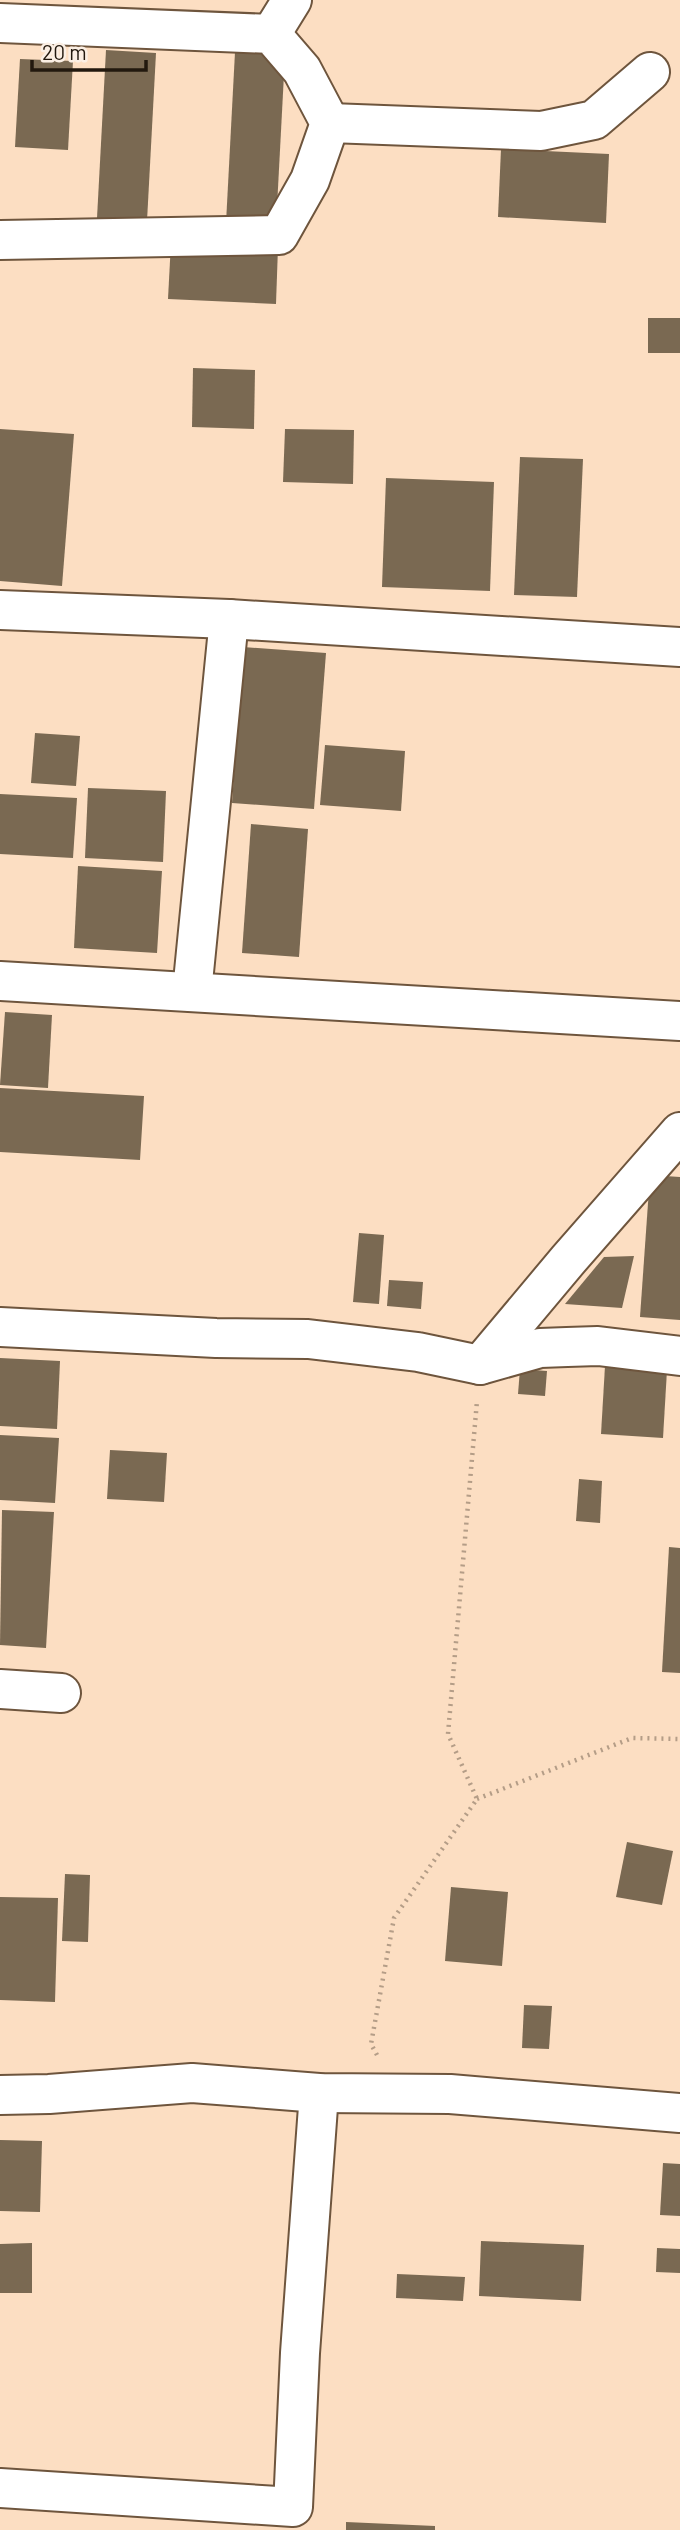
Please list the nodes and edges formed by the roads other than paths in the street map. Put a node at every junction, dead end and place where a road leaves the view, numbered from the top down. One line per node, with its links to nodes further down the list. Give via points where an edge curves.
1 (292, 0): 3 (street)
2 (0, 23): 3 (street)
3 (271, 34): 5 (street, via 302,70)
4 (650, 72): 5 (street, via 594,120 541,131)
5 (330, 123): 6 (street, via 310,180 279,234)
6 (0, 240)
7 (0, 610): 8 (street)
8 (229, 620): 9 (street); 11 (street)
9 (680, 647)
10 (0, 981): 11 (street)
11 (192, 992): 12 (street)
12 (680, 1021)
13 (680, 1132): 16 (street)
14 (0, 1328): 16 (street, via 308,1339 418,1352)
15 (680, 1356): 16 (street, via 598,1346 540,1348)
16 (480, 1366)
17 (0, 1689): 18 (street)
18 (61, 1693)
19 (319, 2093): 20 (street, via 192,2083); 21 (street, via 450,2094); 22 (street, via 293,2507)
20 (0, 2095)
21 (680, 2113)
22 (0, 2488)

